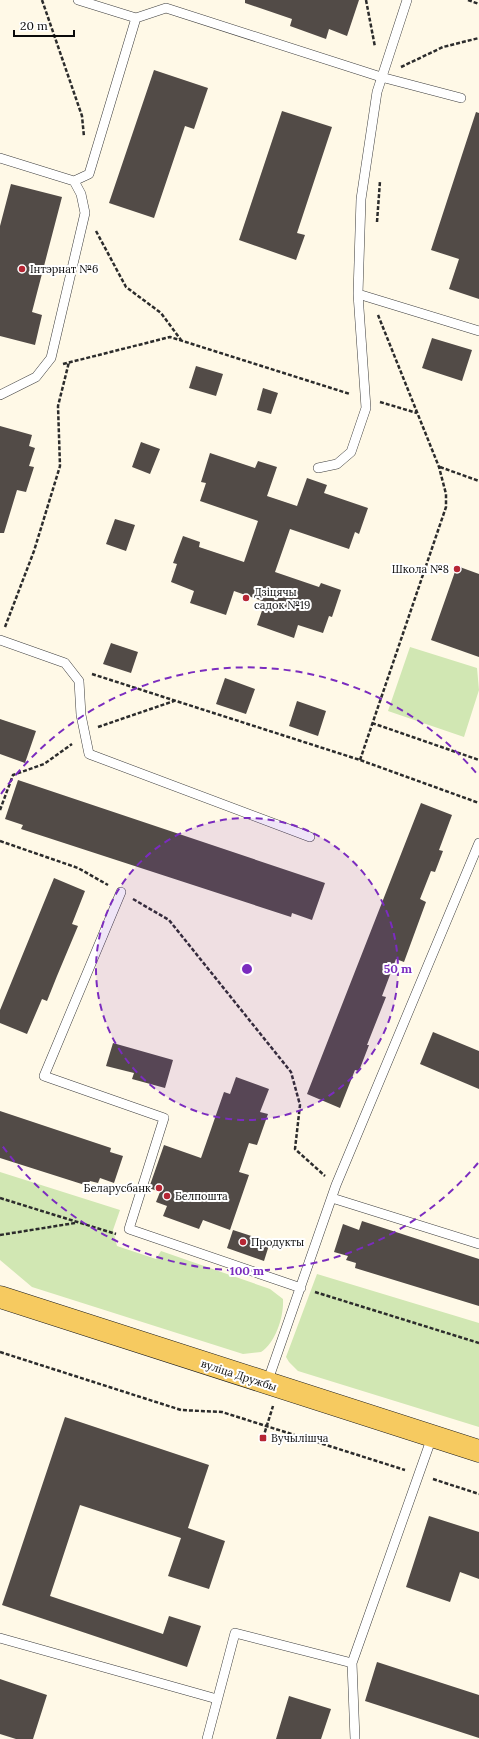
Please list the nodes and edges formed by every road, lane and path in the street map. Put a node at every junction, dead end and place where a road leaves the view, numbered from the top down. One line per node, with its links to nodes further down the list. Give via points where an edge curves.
1 (78, 0): 6 (lane)
2 (366, 0): 8 (path)
3 (407, 0): 8 (lane)
4 (468, 0): 5 (path)
5 (479, 4)
6 (136, 18): 8 (lane, via 166,8); 13 (lane, via 89,174)
7 (479, 38): 9 (path, via 443,47 393,71)
8 (381, 77): 9 (lane); 15 (lane, via 361,199)
9 (391, 80): 10 (lane)
10 (461, 98)
11 (0, 158): 13 (lane)
12 (381, 174): 14 (path)
13 (74, 181): 19 (lane, via 81,194 85,213 52,358)
14 (376, 228)
15 (358, 294): 16 (lane); 21 (lane)
16 (370, 297): 17 (lane); 22 (path)
17 (479, 331)
18 (69, 362): 19 (path); 21 (path, via 170,337 298,379); 26 (path, via 58,406 60,466 34,551)
19 (36, 377): 20 (lane)
20 (0, 395)
21 (366, 398): 22 (path); 24 (lane, via 366,408 351,452 336,464)
22 (417, 413): 23 (path)
23 (439, 467): 25 (path); 29 (path, via 446,494 446,507)
24 (318, 468)
25 (479, 481)
26 (1, 637): 30 (lane, via 65,663 79,681)
27 (90, 674): 28 (path)
28 (175, 701): 30 (path, via 91,729); 31 (path)
29 (372, 723): 31 (path); 32 (path)
30 (85, 734): 34 (path, via 44,764 13,775); 36 (lane, via 90,754)
31 (360, 760): 33 (path)
32 (479, 760)
33 (479, 803)
34 (1, 805): 35 (path)
35 (0, 810)
36 (310, 837)
37 (0, 841): 39 (path, via 78,868)
38 (479, 843): 40 (lane)
39 (121, 892): 40 (path, via 169,920 291,1072 300,1105 295,1149); 44 (lane, via 44,1076 164,1118)
40 (336, 1185): 42 (lane)
41 (0, 1198): 43 (path)
42 (332, 1198): 46 (lane); 47 (lane)
43 (75, 1223): 44 (path, via 115,1235); 45 (path)
44 (129, 1229): 47 (lane)
45 (0, 1236)
46 (479, 1244)
47 (301, 1288): 49 (path); 51 (lane)
48 (0, 1297): 51 (main road, вуліца Дружбы)
49 (479, 1343)
50 (0, 1352): 52 (path, via 181,1410 222,1412)
51 (273, 1385): 52 (path); 53 (main road, вуліца Дружбы)
52 (267, 1426): 54 (path); 56 (path)
53 (432, 1437): 55 (main road, вуліца Дружбы); 56 (lane)
54 (263, 1438)
55 (479, 1451)
56 (419, 1474): 57 (path); 59 (lane)
57 (479, 1494)
58 (0, 1638): 60 (lane)
59 (352, 1663): 60 (lane, via 235,1633); 62 (lane)
60 (217, 1699): 61 (lane)
61 (206, 1739)
62 (355, 1739)

